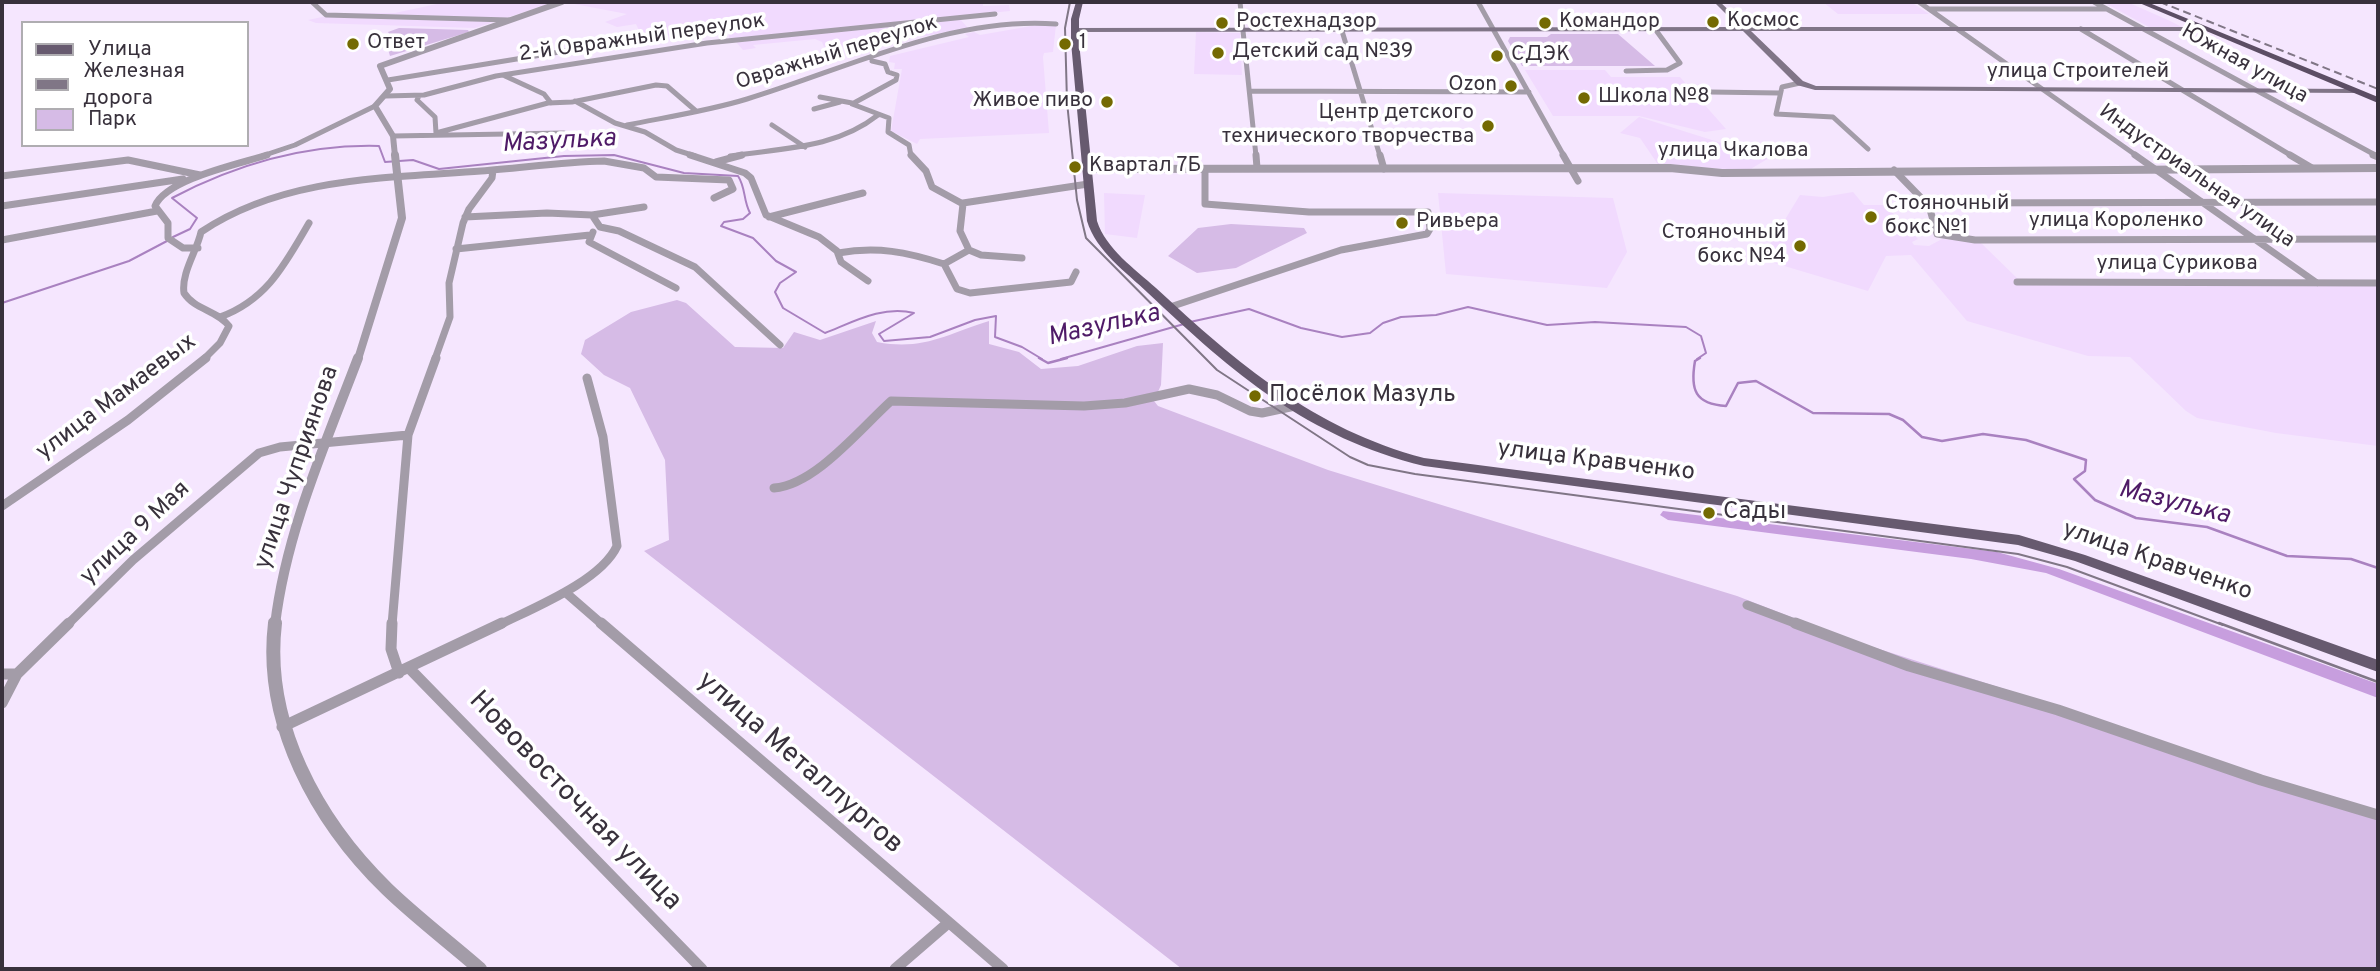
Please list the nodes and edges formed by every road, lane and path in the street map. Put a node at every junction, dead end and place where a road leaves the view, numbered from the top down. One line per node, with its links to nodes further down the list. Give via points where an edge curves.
1 (312, 2): 13 (street, via 326,15)
2 (562, 2): 13 (street)
3 (1079, 2): 21 (main road, улица Кравченко)
4 (1240, 2): 22 (street)
5 (1478, 2): 23 (street)
6 (1717, 2): 16 (main road)
7 (1919, 2): 10 (street, Индустриальная улица)
8 (2094, 2): 11 (street, Южная улица)
9 (2141, 2): 20 (highway)
10 (1929, 9): 11 (street); 17 (street, Индустриальная улица)
11 (2106, 9): 19 (street, Южная улица)
12 (995, 14): 28 (street, 2-й Овражный переулок, via 725,41)
13 (509, 20): 29 (street, via 380,66)
14 (1056, 24): 26 (street, Овражный переулок, via 1017,22)
15 (1655, 29): 16 (main road); 23 (main road); 27 (street, via 1680,63 1667,70)
16 (1745, 29): 17 (main road); 30 (main road)
17 (1954, 29): 18 (main road); 34 (street, Индустриальная улица)
18 (2081, 29): 19 (main road); 35 (street)
19 (2147, 29): 20 (main road); 31 (street, Южная улица)
20 (2206, 29): 36 (highway)
21 (1074, 30): 22 (main road); 65 (main road, улица Кравченко)
22 (1244, 30): 24 (main road); 32 (street)
23 (1493, 30): 24 (main road); 37 (street)
24 (1342, 31): 33 (street)
25 (633, 40): 29 (street)
26 (867, 61): 47 (street, via 884,64 897,78); 50 (street, Овражный переулок)
27 (1626, 71)
28 (503, 75): 41 (street, 2-й Овражный переулок); 46 (street, via 544,94)
29 (388, 80): 40 (street)
30 (1800, 83): 34 (main road, улица Строителей, via 1825,90); 39 (street, via 1783,85)
31 (2260, 90): 35 (main road, улица Строителей); 36 (main road, улица Строителей); 59 (street, Южная улица)
32 (1250, 91): 33 (street); 62 (street)
33 (1363, 91): 37 (street); 67 (street)
34 (2041, 91): 35 (main road, улица Строителей); 69 (street, Индустриальная улица)
35 (2183, 91): 63 (street)
36 (2356, 91): 43 (highway)
37 (1529, 92): 68 (street)
38 (1710, 92): 39 (street)
39 (1779, 93): 58 (street, via 1776,114 1833,117)
40 (386, 96): 41 (street, 2-й Овражный переулок); 48 (street)
41 (419, 96): 54 (street, via 417,100 435,117)
42 (820, 97): 45 (street)
43 (2378, 100)
44 (575, 101): 46 (street); 50 (street, via 660,84); 52 (street)
45 (842, 101): 47 (street); 49 (street)
46 (551, 103): 54 (street)
47 (852, 103): 51 (street)
48 (375, 106): 56 (street, улица Чуприянова); 73 (street, via 295,145)
49 (814, 109)
50 (696, 111): 52 (street, Овражный переулок)
51 (878, 115): 57 (street, via 829,141); 79 (street, via 890,119 888,132 909,145 911,157 926,171 932,187)
52 (627, 125): 60 (street, via 676,150)
53 (772, 125): 57 (street)
54 (436, 133): 55 (street, via 455,137); 56 (street)
55 (564, 133)
56 (393, 136): 61 (street, улица Чуприянова)
57 (805, 147): 60 (street)
58 (1868, 149)
59 (2378, 157)
60 (716, 162): 87 (street, via 751,178)
61 (398, 165): 70 (street); 94 (street, via 256,203 206,228); 112 (street, улица Чуприянова, via 401,218 393,253)
62 (1257, 168): 66 (street, улица Чкалова); 67 (street, улица Чкалова)
63 (2312, 168): 64 (street, улица Чкалова); 69 (street, улица Чкалова)
64 (2378, 168)
65 (1087, 169): 66 (street, улица Чкалова); 75 (main road, улица Кравченко)
66 (1205, 169): 106 (street, via 1205,204 1309,212 1429,212 1430,229 1427,234 1300,262)
67 (1384, 169): 68 (street, улица Чкалова)
68 (1573, 169): 71 (street, улица Чкалова, via 1722,173); 74 (street)
69 (2152, 169): 71 (street, улица Чкалова); 81 (street, Индустриальная улица)
70 (494, 170): 77 (street, via 592,162 642,166 656,177 729,180 733,188); 86 (street)
71 (1894, 170): 80 (street)
72 (2, 176): 73 (street, via 128,160)
73 (199, 176): 82 (street); 84 (street, via 159,196)
74 (1578, 181)
75 (1088, 184): 79 (street); 106 (main road, улица Кравченко, via 1096,234)
76 (863, 193): 87 (street)
77 (714, 198)
78 (2378, 202): 81 (street)
79 (963, 203): 96 (street, via 960,231)
80 (1929, 203): 81 (street); 91 (street, улица Короленко, via 1938,220 1937,234 1975,240)
81 (2203, 204): 91 (street, Индустриальная улица)
82 (2, 206)
83 (644, 207): 85 (street)
84 (157, 211): 93 (street); 94 (street, via 168,223 171,241)
85 (592, 215): 86 (street, via 547,212); 89 (street)
86 (465, 217): 95 (street)
87 (769, 217): 97 (street, via 811,232)
88 (309, 223): 107 (street, via 267,292 245,308)
89 (600, 227): 90 (street); 108 (street, via 619,231 695,267)
90 (590, 235): 95 (street); 105 (street, via 589,242)
91 (2253, 239): 92 (street, улица Короленко); 103 (street, Индустриальная улица)
92 (2378, 239)
93 (2, 240)
94 (198, 248): 107 (street, улица Мамаевых, via 183,275 182,289 193,304)
95 (456, 249): 111 (street, via 449,283 450,317)
96 (969, 250): 98 (street); 99 (street)
97 (838, 253): 99 (street, via 889,248); 101 (street, via 841,262)
98 (1022, 258)
99 (944, 264): 100 (street, via 957,289 970,293 1071,282)
100 (1076, 272)
101 (868, 281)
102 (2017, 282): 103 (street, улица Сурикова)
103 (2317, 283): 104 (street, улица Сурикова)
104 (2378, 283)
105 (676, 288)
106 (1174, 311): 110 (main road, улица Кравченко, via 1232,364)
107 (220, 317): 114 (street, улица Мамаевых, via 229,326 225,338 183,378)
108 (780, 345)
109 (587, 378): 115 (street, via 603,438 617,546 602,567)
110 (1295, 406): 113 (street, via 1258,414 1211,391 1190,389 1140,401 1069,407 891,401 809,477 789,488); 117 (main road, улица Кравченко, via 1389,456 2040,545)
111 (408, 435): 112 (street, улица 9 Мая); 118 (street, via 391,632 391,649)
112 (328, 442): 120 (street, улица 9 Мая, via 273,448 252,458 162,534); 122 (street, улица Чуприянова, via 308,489 280,583 273,641)
113 (775, 488)
114 (2, 506)
115 (565, 592): 118 (street); 124 (street, улица Металлургов)
116 (1747, 605): 123 (street, via 1909,666)
117 (2378, 666)
118 (405, 671): 122 (street); 126 (street, Нововосточная улица)
119 (2, 674): 120 (street)
120 (17, 674): 121 (street, улица 9 Мая)
121 (2, 703)
122 (282, 727): 125 (street, улица Чуприянова, via 310,785 358,856 386,888)
123 (2378, 815)
124 (947, 924): 127 (street); 128 (street, улица Металлургов)
125 (480, 969)
126 (702, 969)
127 (895, 969)
128 (1003, 969)

